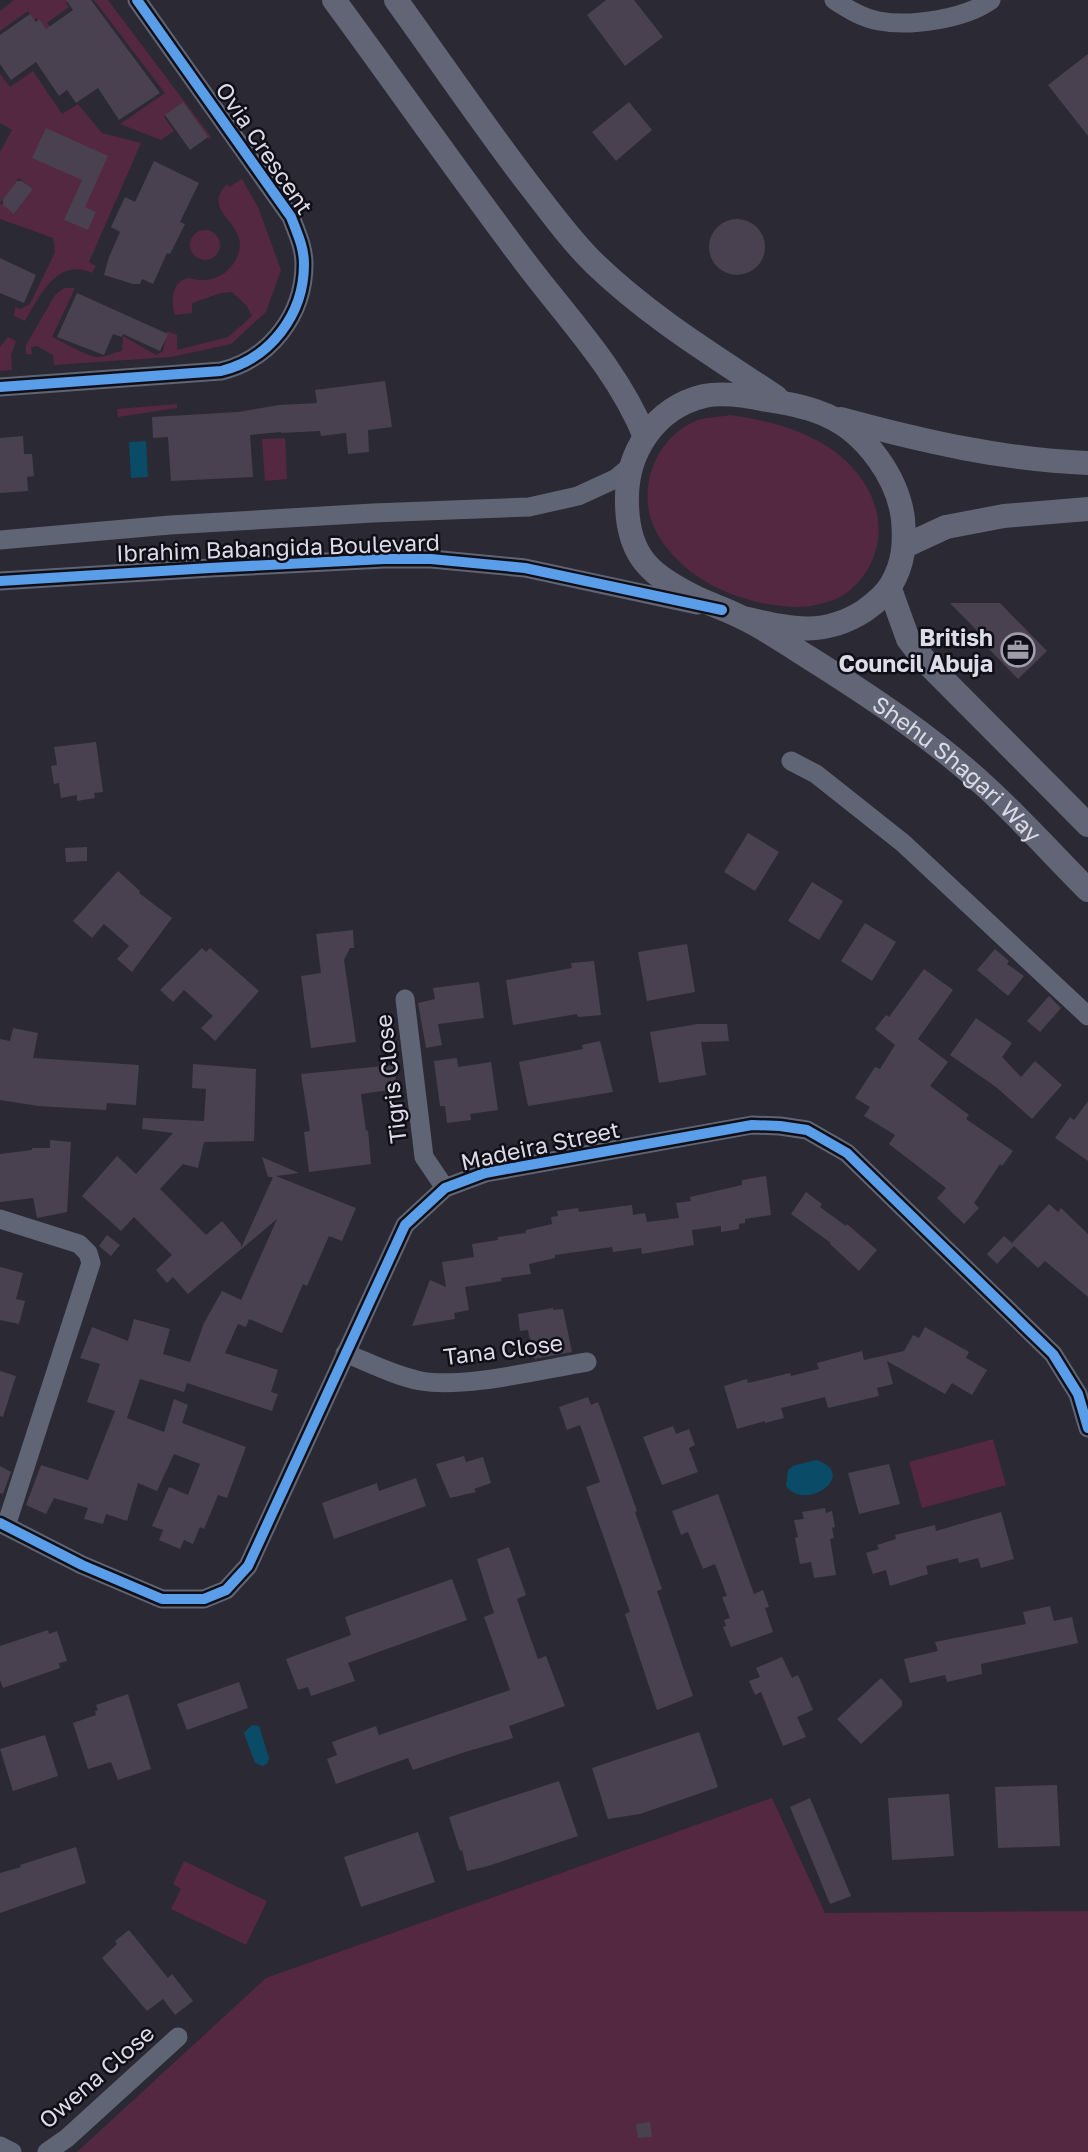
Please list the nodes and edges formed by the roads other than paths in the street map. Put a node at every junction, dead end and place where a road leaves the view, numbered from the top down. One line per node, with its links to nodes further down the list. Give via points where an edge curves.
1 (137, 0): 6 (street, Ovia Crescent, via 291,218 304,262 295,306 272,344 241,366)
2 (334, 0): 9 (main road, via 614,376)
3 (396, 0): 7 (main road, via 514,165 593,262 680,334)
4 (834, 0): 5 (street, via 876,21 895,23 947,18)
5 (991, 0)
6 (0, 387)
7 (785, 403): 8 (main road); 9 (main road, via 748,396 705,396 670,411)
8 (828, 416): 10 (main road, via 953,446); 14 (main road, via 858,435 896,491)
9 (645, 437): 11 (main road)
10 (1088, 463)
11 (632, 465): 13 (street, Ibrahim Babangida Boulevard, via 615,479 578,496 529,507 373,513); 17 (main road, via 627,522 634,546 649,569)
12 (1088, 509): 14 (main road, via 1004,516 946,527)
13 (0, 540)
14 (905, 546): 16 (main road)
15 (0, 581): 17 (street, Ibrahim Babangida Boulevard, via 431,559 525,568)
16 (890, 589): 17 (main road, via 851,619 821,629 789,629); 19 (main road, Shehu Shagari Way, via 908,639 926,662)
17 (732, 614): 20 (main road, Shehu Shagari Way, via 846,681 942,750)
18 (791, 761): 22 (street, via 816,774 903,843)
19 (1088, 825)
20 (1088, 890)
21 (405, 999): 23 (street, Tigris Close, via 424,1157)
22 (1088, 1016)
23 (445, 1188): 25 (street, Madeira Street, via 405,1225); 27 (street, Madeira Street, via 485,1173 752,1125 807,1130 847,1153 1053,1354 1078,1394)
24 (0, 1219): 28 (street, via 79,1244 91,1263)
25 (345, 1353): 26 (street, Tana Close, via 423,1381 450,1382); 28 (street, Madeira Street, via 248,1566 226,1590 204,1599 162,1599 82,1566)
26 (587, 1363)
27 (1088, 1428)
28 (3, 1525)
29 (178, 2037): 32 (street, Owena Close)
30 (0, 2146): 31 (street)
31 (12, 2152)
32 (47, 2152)

